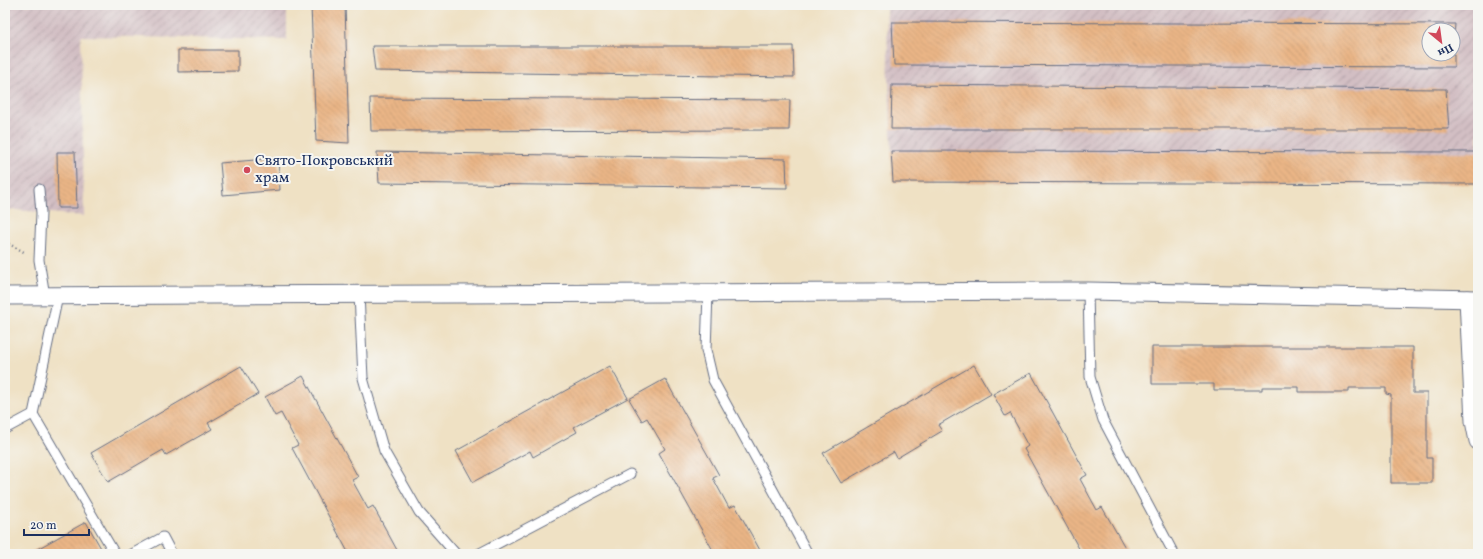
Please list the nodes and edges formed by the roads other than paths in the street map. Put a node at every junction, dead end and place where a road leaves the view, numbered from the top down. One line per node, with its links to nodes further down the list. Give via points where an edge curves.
1 (39, 189): 6 (lane, via 39,260)
2 (1088, 291): 3 (street); 7 (street); 19 (lane, via 1090,378 1103,420)
3 (708, 293): 4 (street); 18 (lane, via 706,350 713,380)
4 (358, 294): 6 (street); 16 (lane, via 363,378 384,451 419,512)
5 (5, 296): 6 (street)
6 (51, 296): 8 (lane)
7 (1473, 299): 9 (street)
8 (33, 414): 10 (lane); 13 (lane)
9 (1476, 421): 11 (street)
10 (5, 429)
11 (1478, 441)
12 (630, 474): 17 (lane)
13 (115, 554)
14 (132, 554): 15 (lane, via 163,537)
15 (172, 554)
16 (456, 554)
17 (478, 554)
18 (808, 554)
19 (1174, 554)

